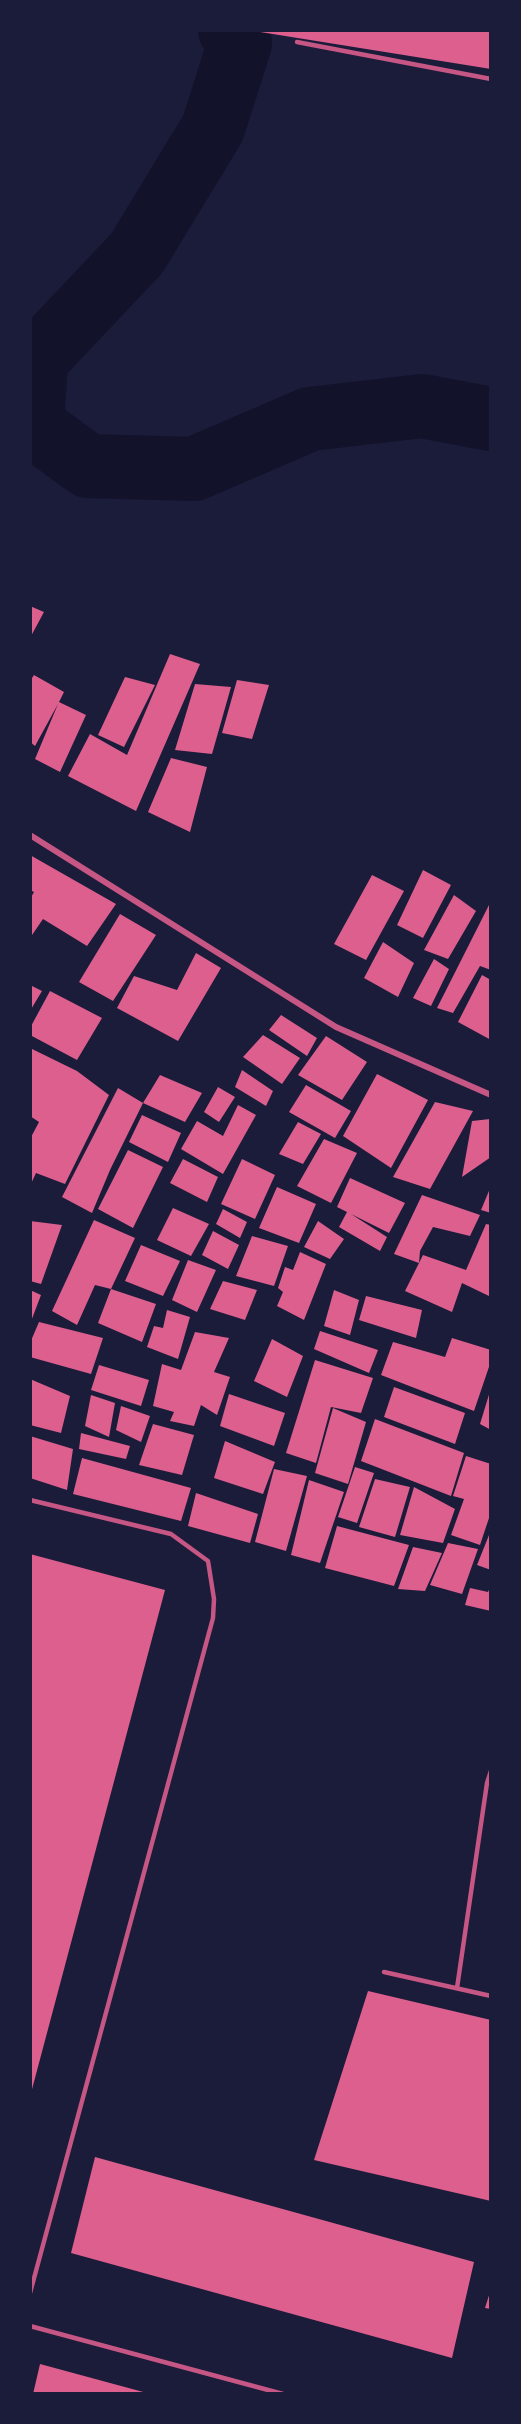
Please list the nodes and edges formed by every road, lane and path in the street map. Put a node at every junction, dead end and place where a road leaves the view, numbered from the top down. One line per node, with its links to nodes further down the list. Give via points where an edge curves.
1 (297, 42): 2 (lane)
2 (491, 79)
3 (30, 835): 4 (street, via 336,1027)
4 (491, 1095)
5 (30, 1500): 10 (lane, via 171,1534 208,1562 214,1599 213,1618)
6 (491, 1771): 8 (lane)
7 (384, 1972): 8 (lane)
8 (457, 1988): 9 (lane)
9 (491, 1996)
10 (30, 2293)
11 (30, 2326): 12 (lane)
12 (283, 2394)

